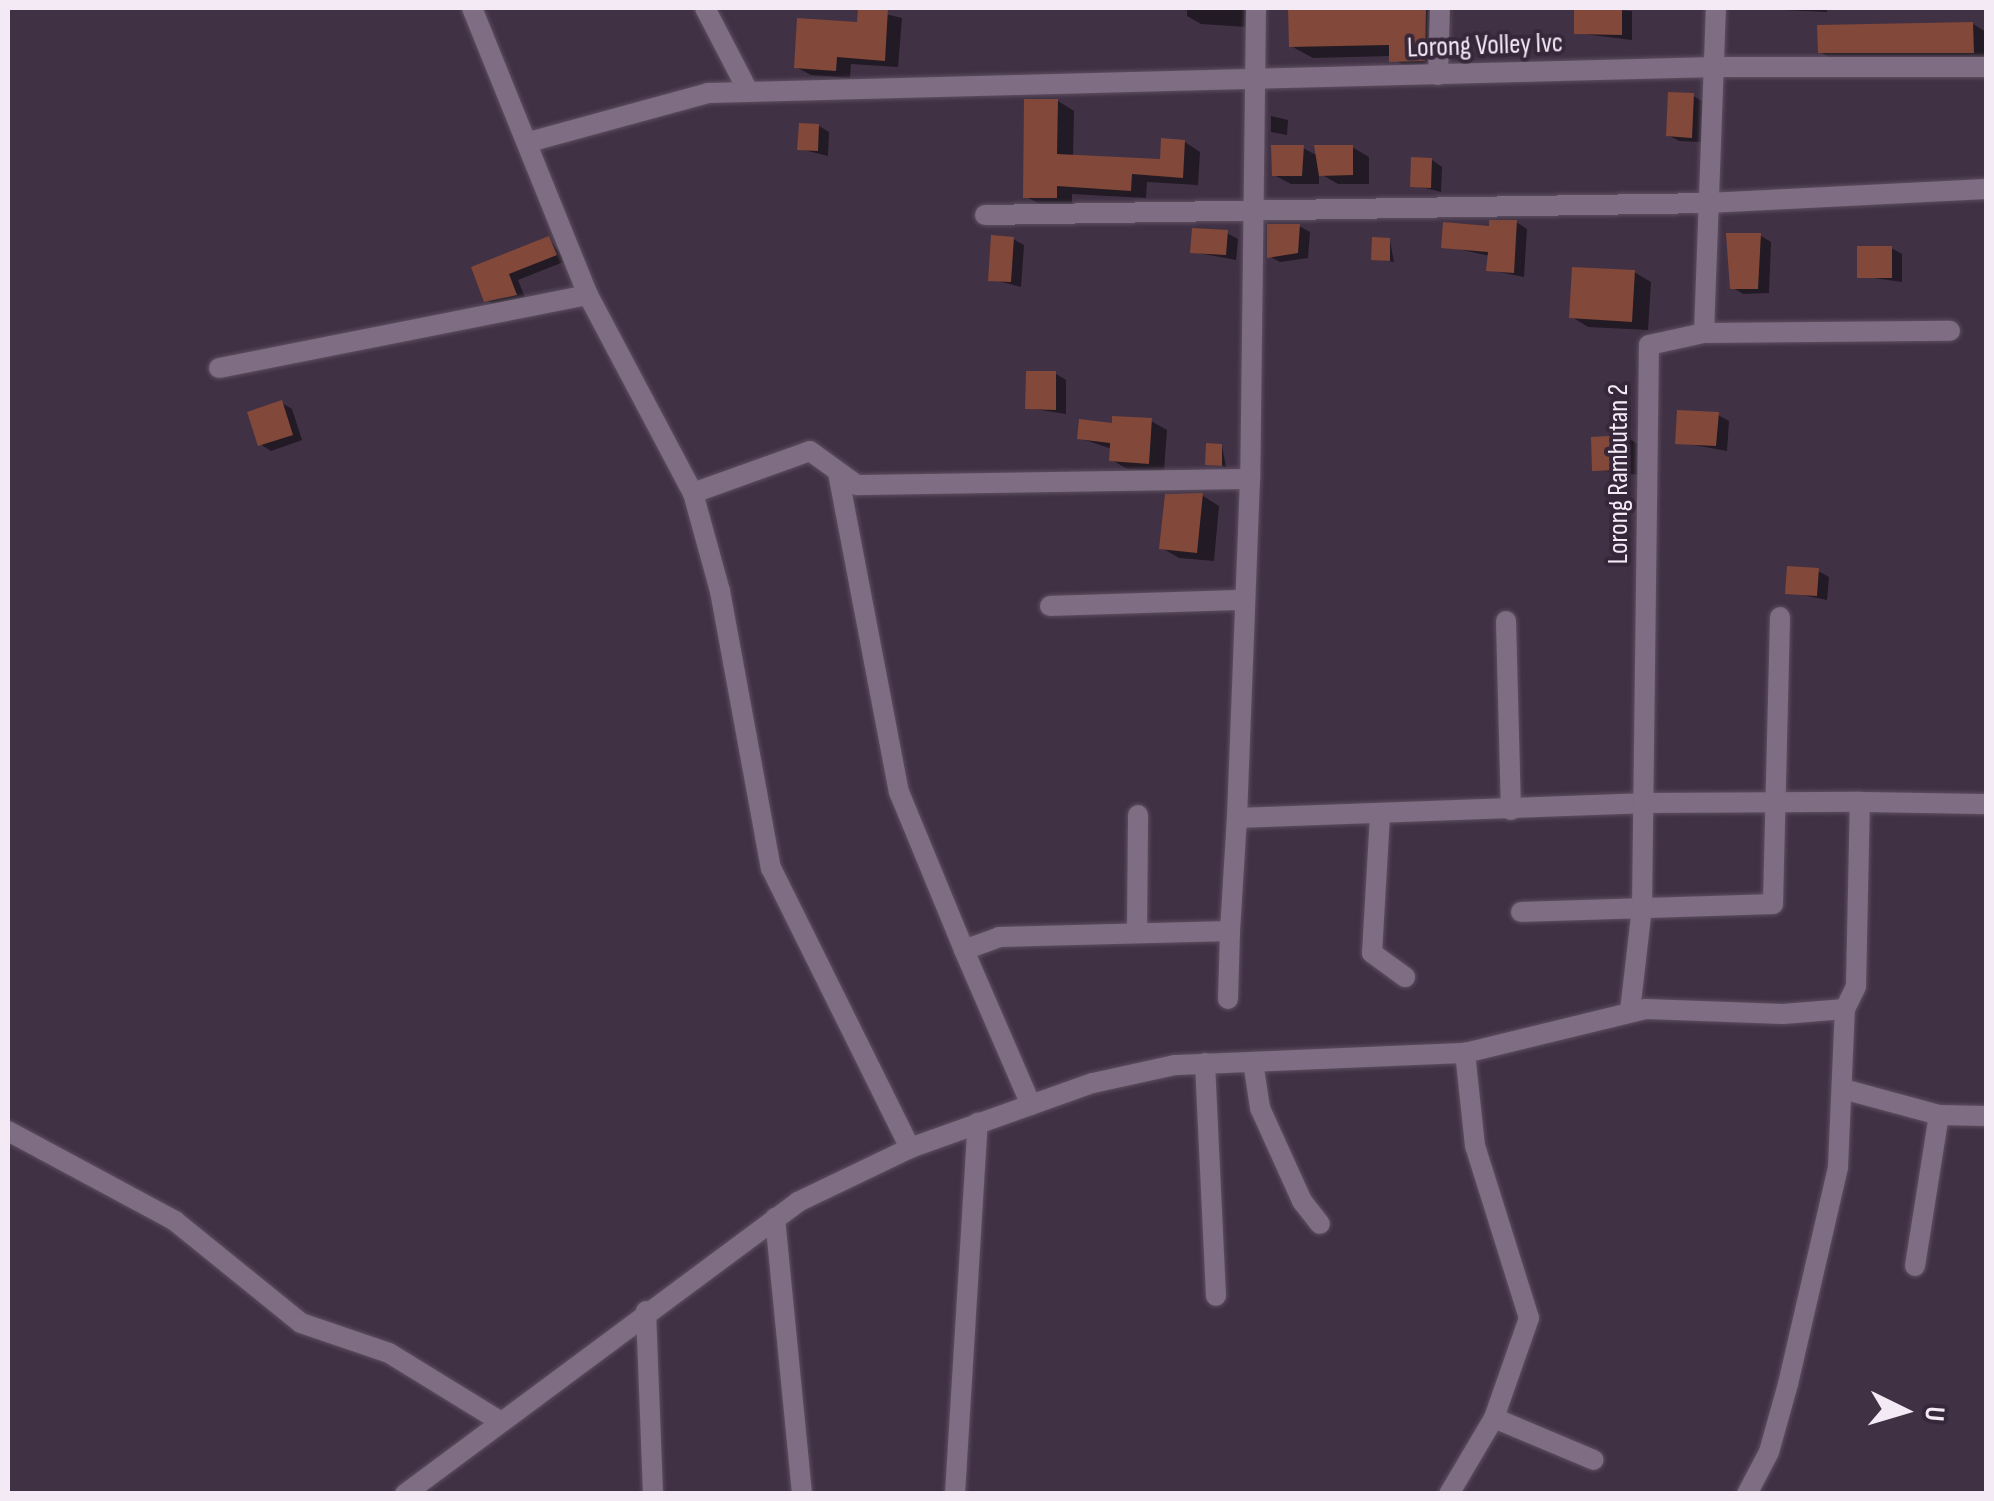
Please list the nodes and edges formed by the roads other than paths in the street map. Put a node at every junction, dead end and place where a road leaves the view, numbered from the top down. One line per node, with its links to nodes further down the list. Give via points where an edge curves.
1 (472, 8): 11 (street)
2 (705, 8): 10 (street)
3 (1256, 8): 9 (street)
4 (1440, 8): 8 (street)
5 (1716, 8): 6 (street)
6 (1716, 66): 7 (street, Lorong Volley Ivc); 8 (street, Lorong Volley Ivc); 13 (street)
7 (1986, 66)
8 (1438, 76): 9 (street, Lorong Volley Ivc)
9 (1256, 79): 10 (street, Lorong Volley Ivc); 14 (street)
10 (748, 91): 11 (street, Lorong Volley Ivc, via 666,100)
11 (529, 142): 16 (street)
12 (1986, 189): 13 (street)
13 (1708, 203): 14 (street); 18 (street)
14 (1253, 212): 15 (street); 21 (street)
15 (986, 215)
16 (588, 295): 19 (street); 22 (street)
17 (1950, 332): 18 (street, Lorong Rambutan 2)
18 (1704, 333): 29 (street, Lorong Rambutan 2, via 1656,339 1648,349)
19 (219, 368)
20 (838, 473): 21 (street, via 850,484 876,486); 22 (street, via 819,454 804,452); 39 (street, via 899,792)
21 (1250, 479): 23 (street)
22 (692, 493): 53 (street, via 720,591 771,868)
23 (1244, 600): 24 (street); 34 (street)
24 (1050, 606)
25 (1780, 617): 27 (street)
26 (1506, 621): 31 (street)
27 (1778, 800): 28 (street); 29 (street); 35 (street, via 1773,904)
28 (1860, 802): 30 (street); 42 (street, via 1856,986)
29 (1642, 803): 31 (street); 35 (street, Lorong Rambutan 2)
30 (1986, 804)
31 (1511, 810): 33 (street)
32 (1138, 815): 38 (street)
33 (1380, 815): 34 (street); 40 (street, via 1372,953)
34 (1237, 818): 37 (street)
35 (1642, 908): 36 (street); 43 (street, Lorong Rambutan 2)
36 (1521, 912)
37 (1230, 931): 38 (street); 41 (street)
38 (1137, 933): 39 (street, via 999,936)
39 (964, 950): 48 (street)
40 (1404, 977)
41 (1228, 999)
42 (1845, 1009): 43 (street); 47 (street)
43 (1630, 1012): 44 (street)
44 (1465, 1053): 45 (street); 59 (street, via 1476,1146 1529,1311)
45 (1254, 1062): 46 (street); 55 (street, via 1260,1108 1302,1201)
46 (1205, 1064): 48 (street, via 1115,1076); 57 (street)
47 (1843, 1089): 49 (street); 67 (street, via 1838,1168 1816,1271 1769,1452)
48 (1031, 1106): 51 (street)
49 (1939, 1115): 50 (street); 56 (street)
50 (1986, 1116)
51 (978, 1124): 53 (street); 65 (street)
52 (8, 1131): 60 (street, via 174,1220 301,1323 389,1353)
53 (910, 1148): 54 (street)
54 (775, 1218): 58 (street); 64 (street)
55 (1320, 1224)
56 (1915, 1266)
57 (1216, 1296)
58 (646, 1312): 60 (street); 63 (street)
59 (1494, 1418): 61 (street); 66 (street)
60 (498, 1420): 62 (street)
61 (1594, 1460)
62 (405, 1494)
63 (653, 1494)
64 (802, 1494)
65 (955, 1494)
66 (1449, 1494)
67 (1747, 1494)

